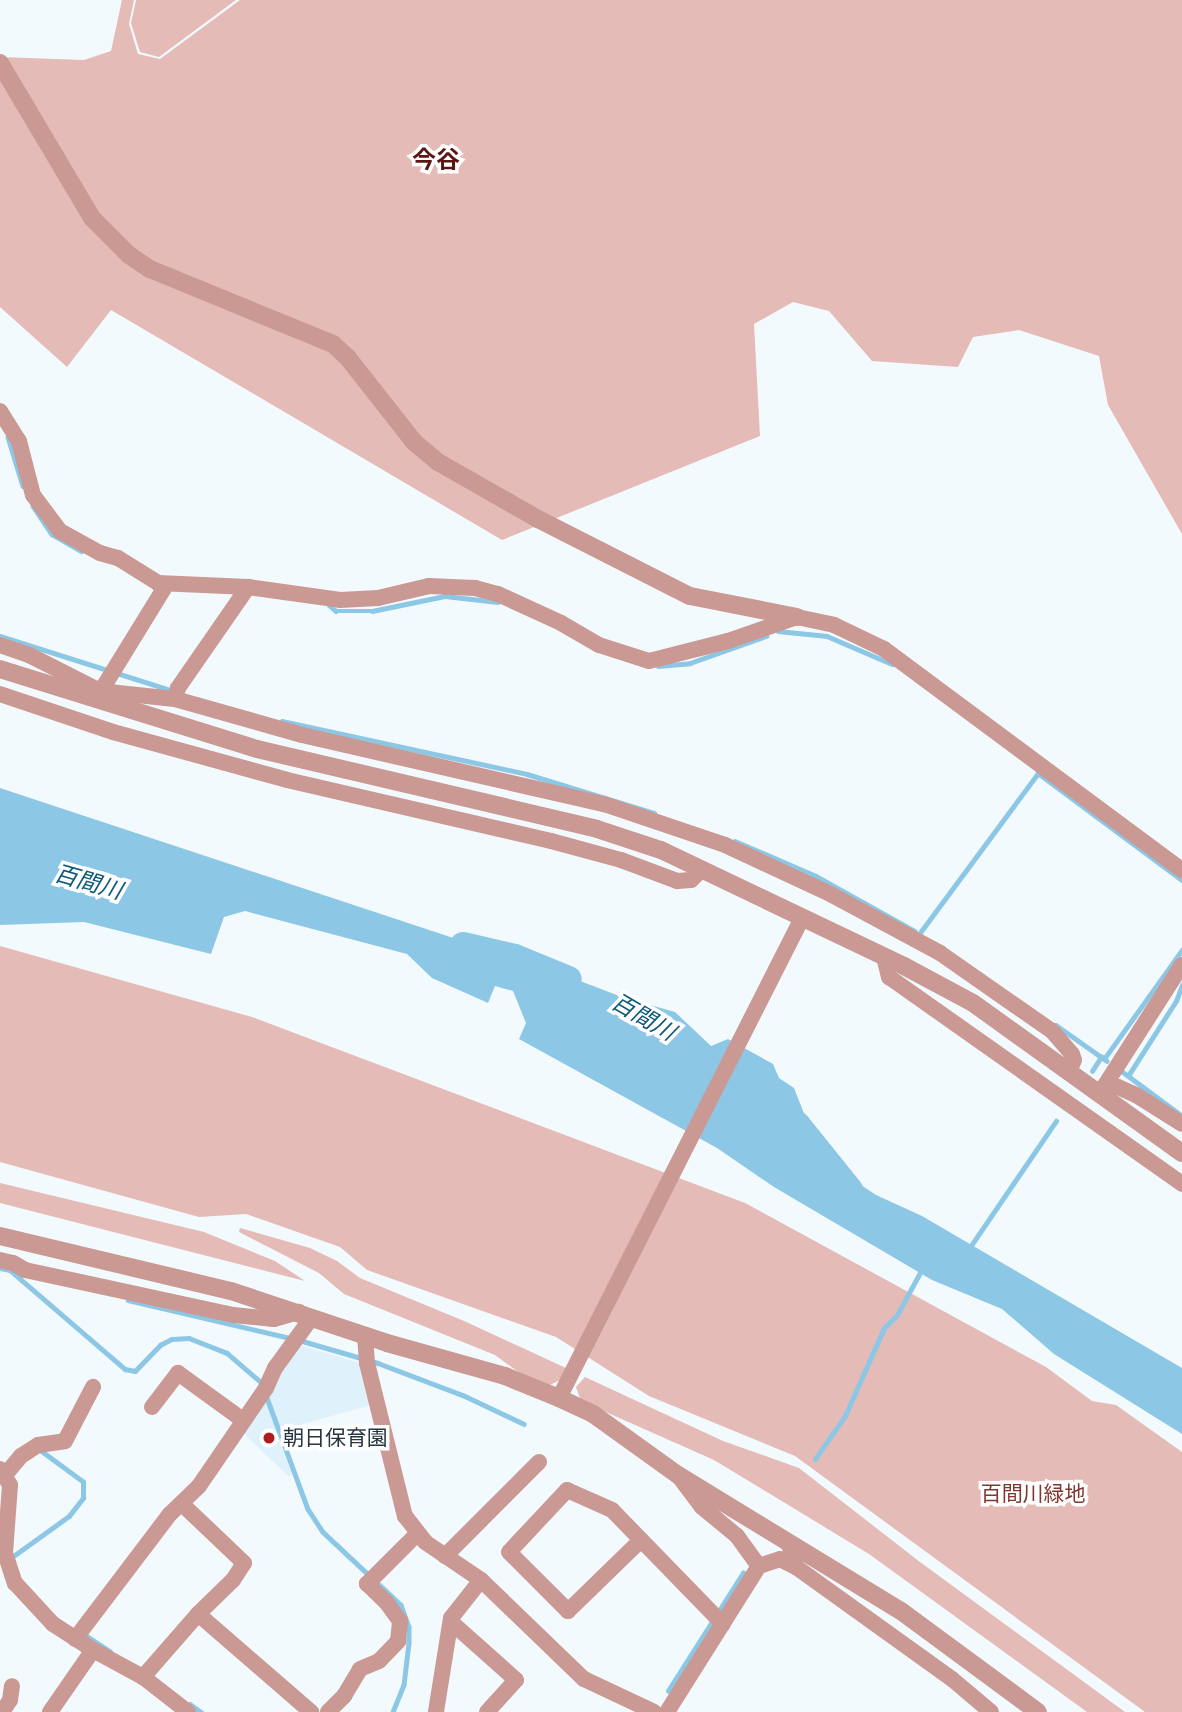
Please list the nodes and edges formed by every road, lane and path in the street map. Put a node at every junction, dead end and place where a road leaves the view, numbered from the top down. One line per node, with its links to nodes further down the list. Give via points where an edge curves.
1 (0, 62): 5 (street, via 92,218 150,269 333,344 414,442 438,462 538,519 690,596)
2 (0, 411): 3 (street, via 19,441 33,495 60,531)
3 (166, 585): 4 (street); 10 (street)
4 (248, 587): 5 (street, via 340,600 378,598 429,586 475,588 498,594 599,645 649,661); 9 (street)
5 (797, 617): 12 (street, via 834,625 884,649)
6 (0, 645): 10 (street, via 29,655)
7 (0, 669): 10 (street)
8 (0, 694): 11 (street, via 113,732 287,780 551,841 677,881 691,880)
9 (177, 694): 10 (street); 16 (street, via 302,735 604,804 725,845 787,872 940,953 1052,1031 1072,1054)
10 (98, 696): 11 (street, via 257,749 597,829 661,850)
11 (701, 870): 13 (street)
12 (1182, 870)
13 (797, 928): 14 (street); 26 (street)
14 (884, 957): 16 (street, via 973,1003); 20 (street, via 888,977)
15 (1182, 965): 17 (street)
16 (1069, 1071): 17 (street)
17 (1102, 1090): 18 (street, via 1118,1087); 19 (street)
18 (1182, 1124)
19 (1182, 1153)
20 (1182, 1184)
21 (0, 1236): 23 (street, via 231,1291)
22 (0, 1260): 23 (street, via 25,1270 233,1315 274,1319)
23 (306, 1314): 24 (street); 28 (street)
24 (365, 1335): 26 (street); 33 (street, via 366,1360 405,1516)
25 (93, 1387): 31 (street, via 65,1441 38,1445 21,1456)
26 (561, 1393): 30 (street)
27 (152, 1407): 28 (street, via 178,1373)
28 (243, 1420): 32 (street)
29 (539, 1462): 36 (street)
30 (678, 1475): 35 (street); 37 (street, via 702,1507 737,1536)
31 (6, 1477): 43 (street, via 5,1553 10,1573 31,1602)
32 (182, 1504): 40 (street, via 244,1563); 43 (street)
33 (418, 1533): 36 (street); 51 (street, via 368,1584 400,1621 400,1635 379,1661 360,1669)
34 (641, 1539): 34 (street, via 612,1510 567,1490 509,1552 568,1611); 41 (street)
35 (789, 1544): 38 (street); 57 (street, via 901,1611)
36 (445, 1556): 39 (street)
37 (760, 1566): 38 (street, via 780,1559); 41 (street)
38 (796, 1567): 56 (street)
39 (481, 1580): 42 (street); 54 (street, via 584,1679)
40 (198, 1614): 45 (street); 50 (street)
41 (717, 1619): 55 (street)
42 (451, 1622): 52 (street); 53 (street, via 516,1681)
43 (79, 1635): 44 (street)
44 (93, 1650): 45 (street); 48 (street)
45 (146, 1673): 49 (street)
46 (12, 1686): 47 (street)
47 (2, 1712)
48 (50, 1712)
49 (188, 1712)
50 (311, 1712)
51 (328, 1712)
52 (436, 1712)
53 (487, 1712)
54 (654, 1712)
55 (667, 1712)
56 (991, 1712)
57 (1038, 1712)

